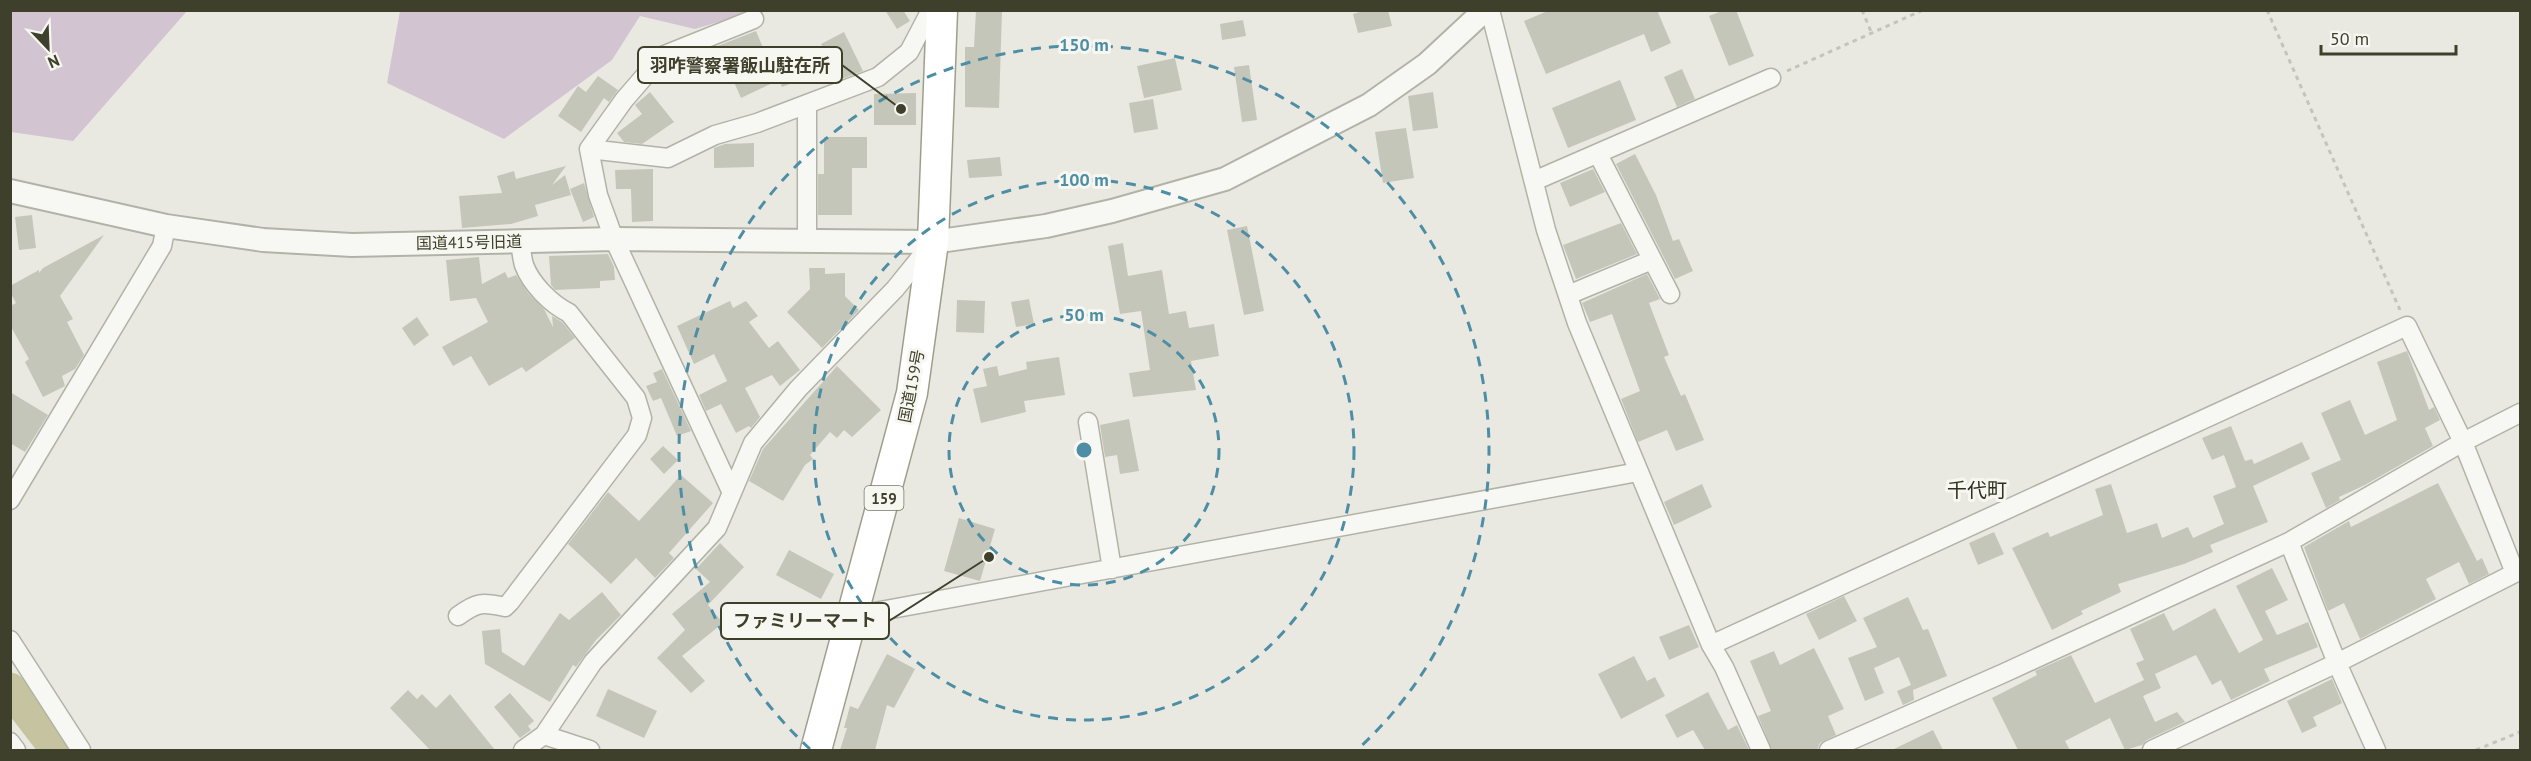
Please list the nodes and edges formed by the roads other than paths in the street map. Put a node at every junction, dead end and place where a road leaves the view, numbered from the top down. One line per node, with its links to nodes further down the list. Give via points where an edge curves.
1 (931, 10): 7 (street, via 909,52 878,77)
2 (942, 10): 16 (highway, 国道159号 / 159)
3 (1485, 10): 16 (street, 国道415号旧道, via 1427,64 1369,105 1225,179 1046,226)
4 (1490, 10): 10 (street)
5 (754, 19): 8 (street, via 662,56)
6 (1771, 78): 9 (street)
7 (807, 104): 8 (street, via 716,135 668,159); 15 (street)
8 (589, 149): 13 (street, via 598,195)
9 (1598, 154): 10 (street); 17 (street)
10 (1534, 182): 19 (street)
11 (10, 191): 12 (street, 国道415号旧道)
12 (166, 226): 14 (street, 国道415号旧道, via 263,240 352,245); 25 (street, via 162,246)
13 (614, 239): 14 (street, 国道415号旧道); 15 (street, 国道415号旧道); 24 (street)
14 (520, 241): 28 (street, via 524,266 558,308 569,312 636,398 642,418 637,435 510,602 505,607 474,604)
15 (807, 241): 16 (street, 国道415号旧道)
16 (933, 242): 24 (street, via 895,289 798,389 753,443); 29 (highway, 国道159号 / 159, via 912,393)
17 (1652, 260): 18 (street); 19 (street)
18 (1670, 294)
19 (1568, 295): 23 (street)
20 (2520, 413): 22 (street)
21 (1088, 422): 27 (street)
22 (2463, 442): 26 (street); 30 (street, via 2407,326); 32 (street, via 2515,573)
23 (1638, 472): 27 (street); 30 (street)
24 (732, 493): 33 (street, via 717,528 593,662)
25 (10, 500)
26 (2289, 542): 32 (street); 41 (street)
27 (1112, 569): 29 (street)
28 (459, 616)
29 (853, 616): 39 (highway, 国道159号 / 159)
30 (1711, 645): 40 (street)
31 (13, 651): 36 (street)
32 (2337, 663): 42 (street); 43 (street)
33 (550, 741): 37 (street); 38 (street)
34 (10, 742): 35 (street)
35 (16, 750)
36 (81, 750)
37 (523, 750)
38 (590, 750)
39 (816, 750)
40 (1761, 750)
41 (1829, 750)
42 (2152, 750)
43 (2376, 750)

